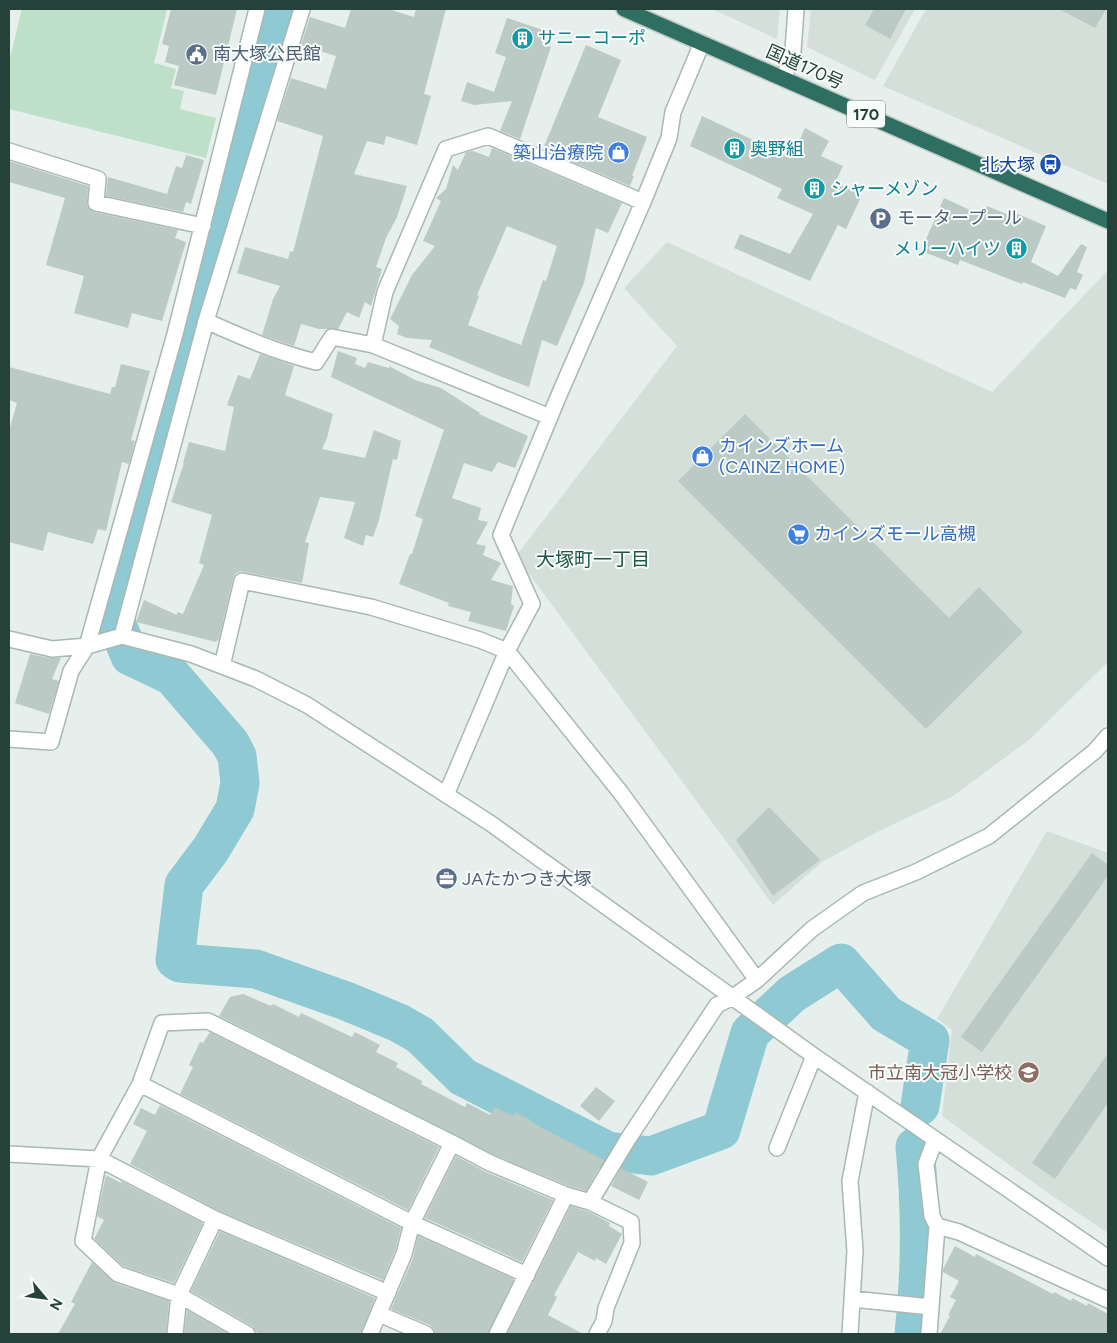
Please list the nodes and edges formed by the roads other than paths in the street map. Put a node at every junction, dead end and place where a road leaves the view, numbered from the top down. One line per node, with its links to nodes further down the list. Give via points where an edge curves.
1 (257, 9): 10 (street)
2 (302, 9): 11 (street)
3 (624, 9): 5 (highway, 国道170号 / 170)
4 (796, 9): 6 (street, via 793,51)
5 (702, 42): 6 (highway, 国道170号 / 170); 8 (street, via 673,112 669,138)
6 (784, 78): 9 (highway, 国道170号 / 170)
7 (9, 150): 10 (street, via 98,178 96,203)
8 (643, 202): 12 (street, via 488,136 446,149 386,292); 13 (street)
9 (1108, 221)
10 (202, 226): 16 (street)
11 (206, 321): 12 (street, via 259,345 316,362 332,337); 14 (street)
12 (373, 345): 13 (street)
13 (550, 417): 17 (street, via 501,535 532,604)
14 (122, 636): 16 (street); 18 (street, via 191,654)
15 (9, 639): 16 (street, via 52,648)
16 (87, 646): 20 (street, via 71,671 51,742)
17 (507, 651): 18 (street, via 371,607 242,581); 21 (street); 22 (street, via 621,793)
18 (222, 666): 21 (street, via 307,705)
19 (1108, 736): 22 (street, via 1095,751 989,836 916,872 863,893 812,929)
20 (9, 739)
21 (446, 794): 23 (street, via 490,822)
22 (757, 980): 23 (street)
23 (733, 997): 24 (street); 33 (street, via 718,1005)
24 (814, 1056): 26 (street); 29 (street)
25 (140, 1084): 28 (street, via 162,1023 208,1021); 31 (street); 35 (street)
26 (867, 1092): 27 (street); 41 (street, via 850,1181 854,1251)
27 (935, 1140): 36 (street, via 926,1164 932,1216); 37 (street)
28 (452, 1143): 32 (street, via 490,1164); 35 (street)
29 (777, 1148)
30 (9, 1154): 31 (street)
31 (99, 1159): 34 (street); 40 (street, via 83,1241 118,1274)
32 (566, 1195): 33 (street); 38 (street)
33 (590, 1202): 50 (street, via 631,1222 632,1243)
34 (215, 1219): 39 (street); 40 (street)
35 (412, 1223): 38 (street); 39 (street)
36 (937, 1226): 42 (street, via 959,1232); 43 (street)
37 (1108, 1258)
38 (526, 1275): 49 (street)
39 (388, 1293): 44 (street)
40 (179, 1295): 45 (street); 46 (street)
41 (852, 1299): 43 (street); 51 (street)
42 (1108, 1300)
43 (932, 1308): 52 (street)
44 (379, 1314): 47 (street); 48 (street)
45 (175, 1334)
46 (248, 1334)
47 (370, 1334)
48 (426, 1334)
49 (497, 1334)
50 (597, 1334)
51 (850, 1334)
52 (929, 1334)

